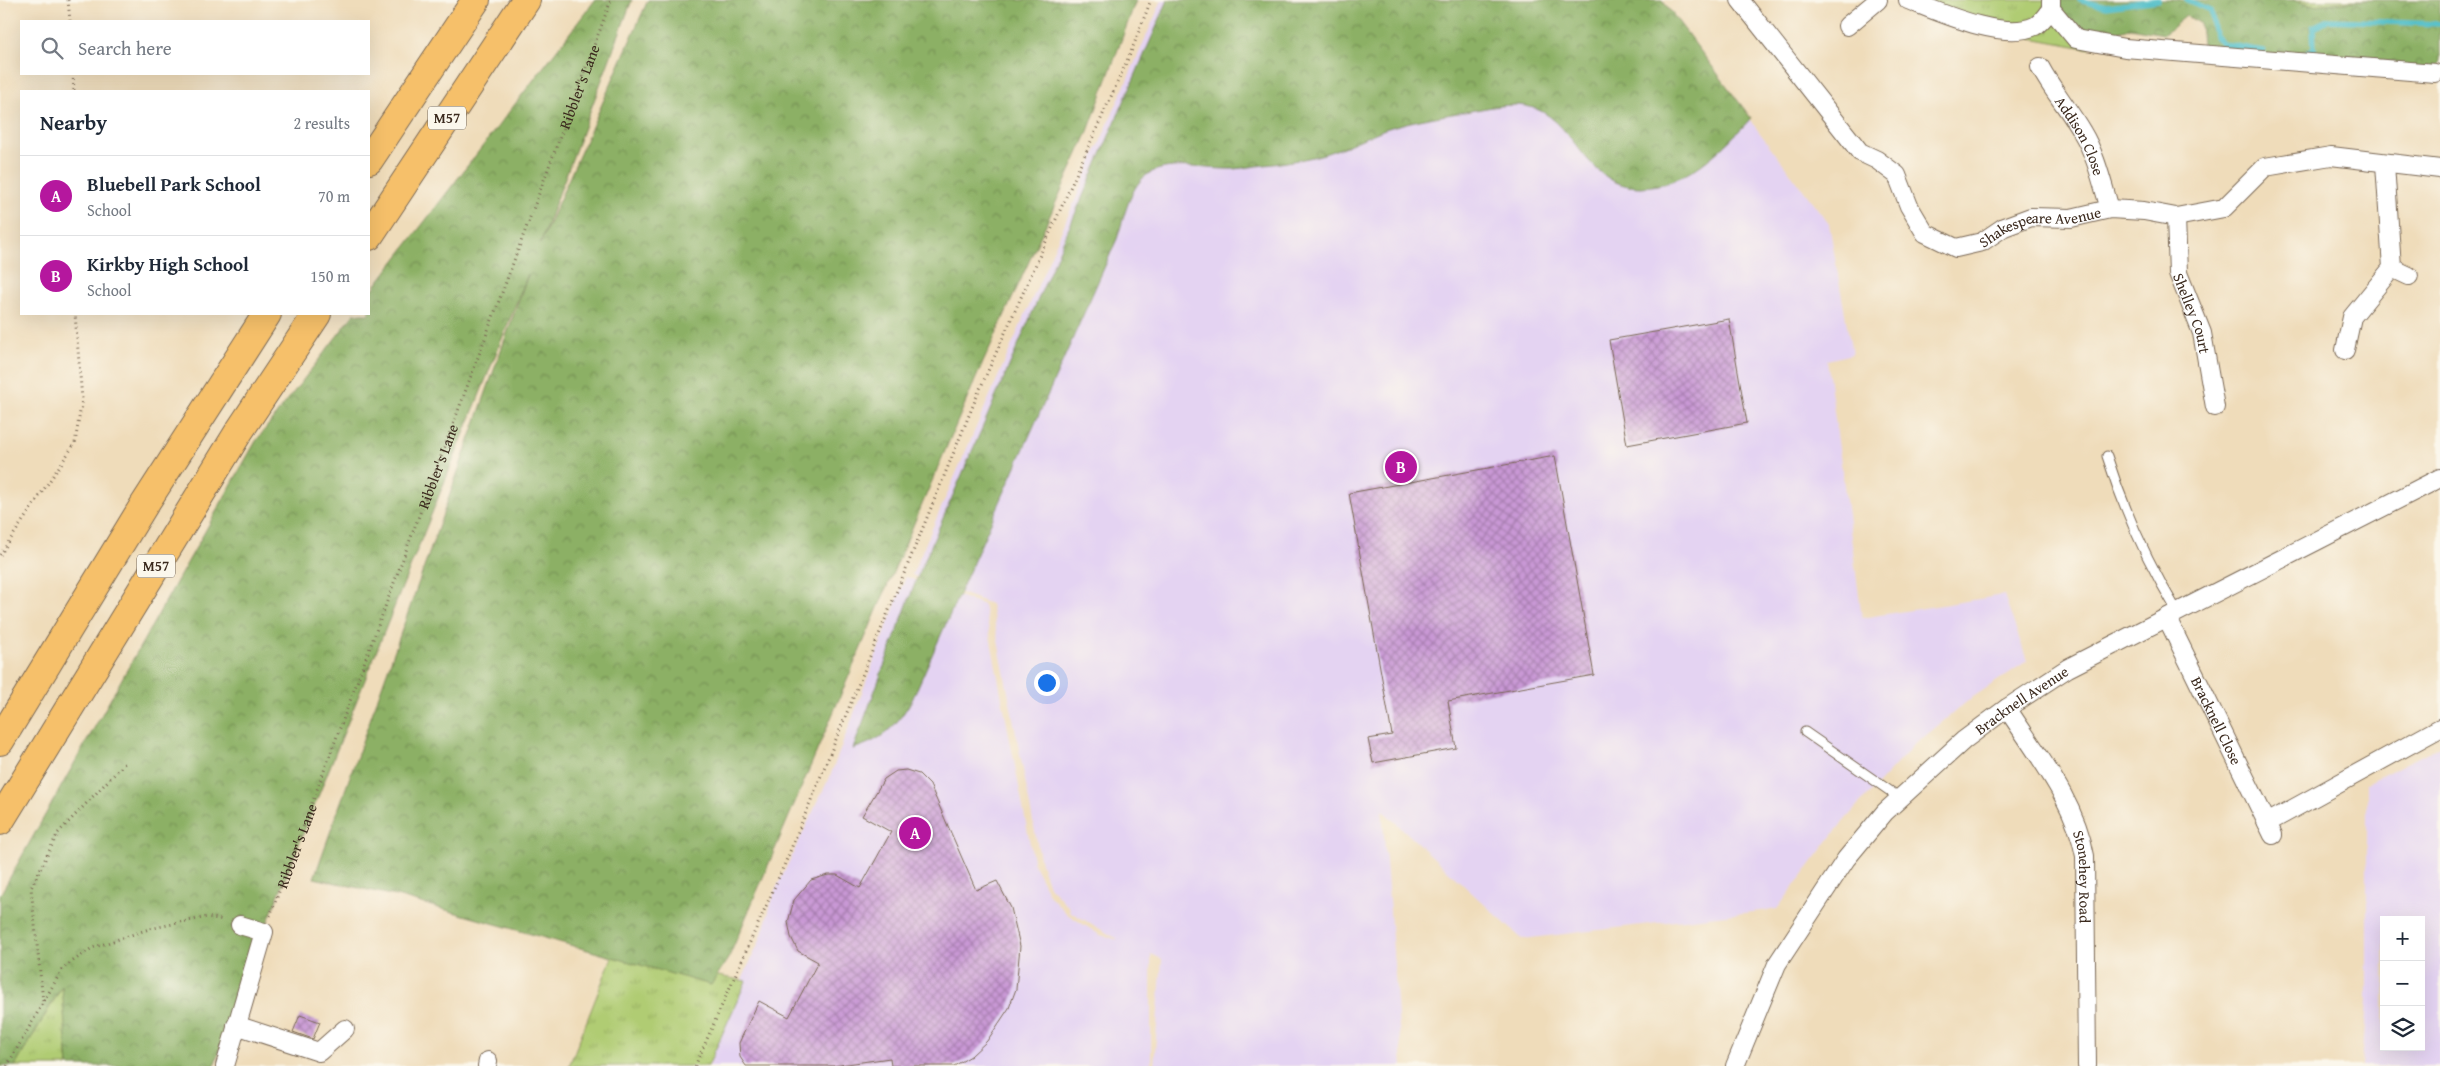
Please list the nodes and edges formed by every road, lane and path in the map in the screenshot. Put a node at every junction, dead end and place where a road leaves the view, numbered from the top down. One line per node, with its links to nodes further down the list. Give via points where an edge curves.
1 (68, 0): 10 (path)
2 (476, 0): 16 (highway, M57)
3 (526, 0): 21 (highway, M57)
4 (610, 0): 41 (path, Ribbler's Lane)
5 (1151, 0): 48 (path, via 1131,52 979,391 786,860)
6 (1740, 0): 19 (street, Shakespeare Avenue, via 1860,152 1897,175 1908,206 1925,233 1956,248 1982,242 2004,227 2031,217 2071,218)
7 (1878, 0): 11 (street)
8 (1908, 0): 9 (street, via 1976,26 2010,30 2035,26)
9 (2051, 5): 13 (street, via 2076,39 2125,48)
10 (70, 20)
11 (1847, 26)
12 (2040, 67): 19 (street, Addison Close, via 2090,146)
13 (2435, 73)
14 (73, 75): 15 (path)
15 (74, 90)
16 (370, 159)
17 (2385, 164): 18 (street, Shakespeare Avenue); 20 (street, Shakespeare Avenue, via 2331,156 2265,167 2224,208); 22 (street)
18 (2440, 169)
19 (2110, 209): 20 (street, Shakespeare Avenue)
20 (2176, 217): 28 (street, Shelley Court, via 2178,273 2202,333)
21 (370, 234)
22 (2392, 268): 23 (street); 27 (street, via 2352,317)
23 (2409, 276)
24 (75, 315): 31 (path, via 82,399 75,443)
25 (266, 315): 36 (highway, M57, via 144,505)
26 (316, 315): 39 (highway, M57, via 238,433)
27 (2345, 350)
28 (2215, 408)
29 (2107, 456): 32 (lane, via 2119,493)
30 (2440, 478): 32 (street, Bracknell Avenue)
31 (0, 555)
32 (2172, 615): 33 (street, Bracknell Avenue, via 2068,668); 34 (street, Bracknell Close, via 2270,829)
33 (2006, 708): 38 (street, Bracknell Avenue, via 1964,740); 49 (street, Stonehey Road, via 2062,793 2081,834 2085,856)
34 (2440, 728)
35 (1806, 732): 38 (lane)
36 (0, 741)
37 (126, 762): 42 (path, via 58,833 31,888)
38 (1900, 798): 45 (street, Bracknell Avenue, via 1846,860 1777,964)
39 (0, 821)
40 (240, 924): 41 (street); 42 (path, via 207,917 148,929 92,948 62,968)
41 (264, 932): 43 (street)
42 (43, 1002): 46 (path)
43 (236, 1025): 44 (street, via 319,1052); 47 (street)
44 (345, 1029)
45 (1740, 1065)
46 (7, 1066)
47 (225, 1066)
48 (695, 1066)
49 (2087, 1066)

